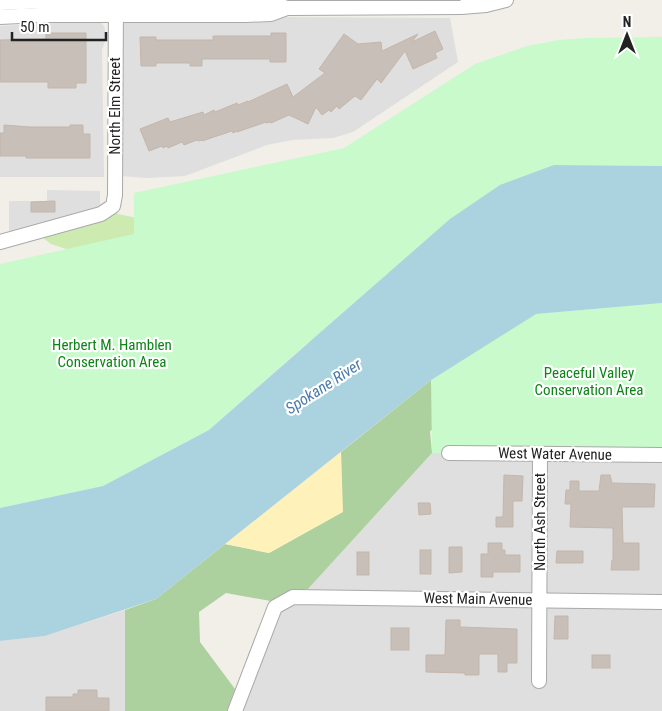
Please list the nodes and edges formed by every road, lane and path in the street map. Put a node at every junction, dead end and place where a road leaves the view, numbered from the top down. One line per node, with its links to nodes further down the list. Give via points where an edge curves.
1 (506, 0): 3 (street, via 461,7 287,8 255,1)
2 (0, 3): 3 (street)
3 (116, 5): 4 (street); 5 (street, North Elm Street, via 114,203 107,211)
4 (0, 18)
5 (0, 242)
6 (448, 453): 7 (street, West Water Avenue)
7 (540, 454): 8 (street, West Water Avenue); 9 (street, North Ash Street)
8 (662, 455)
9 (540, 600): 10 (street, West Main Avenue); 11 (street, North Ash Street); 12 (street, West Main Avenue, via 294,597 275,607)
10 (662, 602)
11 (539, 681)
12 (235, 711)

